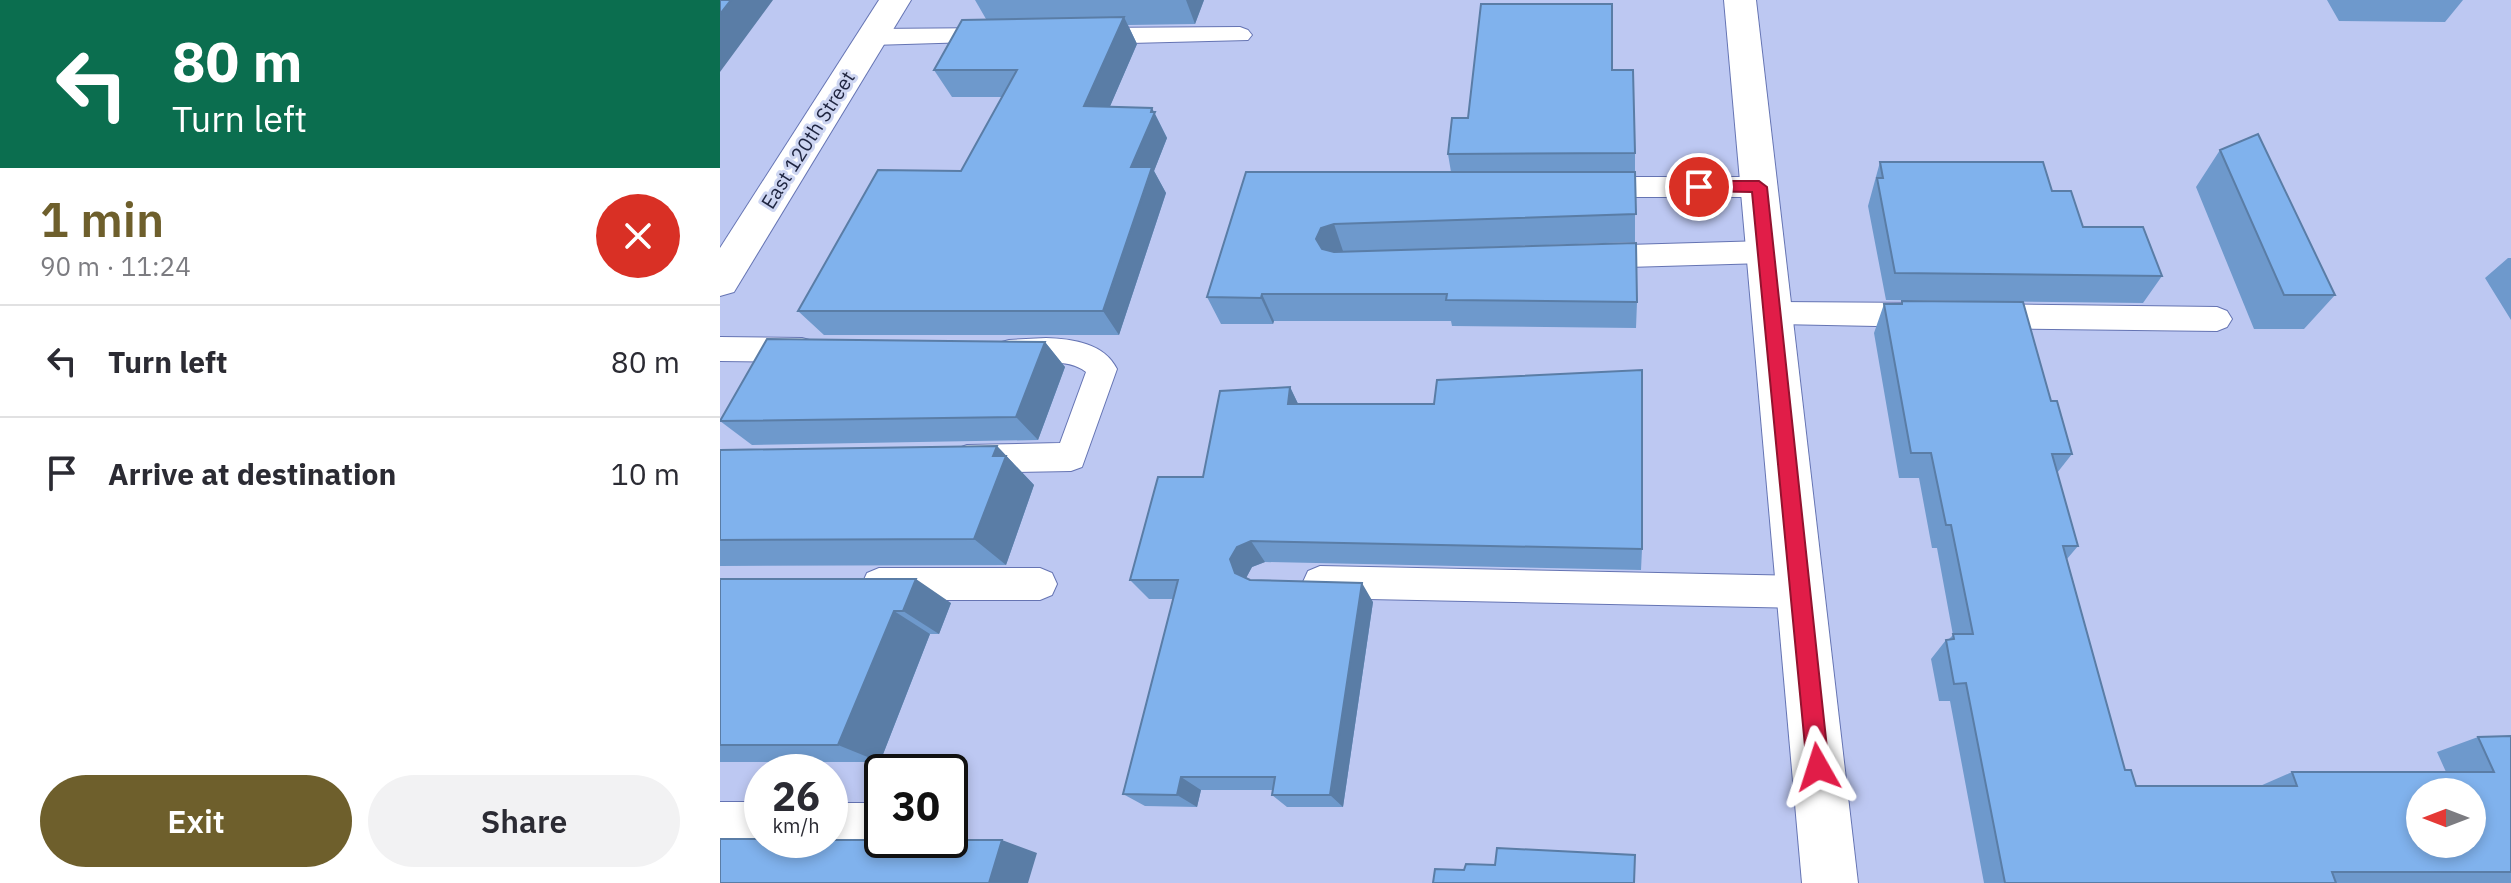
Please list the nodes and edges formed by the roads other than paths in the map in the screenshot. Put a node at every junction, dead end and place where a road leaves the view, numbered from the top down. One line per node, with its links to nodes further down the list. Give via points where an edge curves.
1 (895, 0): 6 (street, East 120th Street)
2 (1740, 0): 8 (street)
3 (1240, 35): 5 (lane)
4 (1016, 36): 6 (lane)
5 (1064, 36)
6 (872, 37): 11 (street, East 120th Street)
7 (1571, 187): 8 (lane)
8 (1759, 187): 9 (street)
9 (1765, 252): 10 (lane); 12 (street)
10 (1562, 258)
11 (720, 281)
12 (1772, 313): 13 (lane); 21 (street)
13 (2217, 319)
14 (720, 349): 15 (lane)
15 (824, 350)
16 (983, 352): 17 (lane, via 1079,352 1102,369 1071,457)
17 (943, 459)
18 (1281, 581): 21 (lane)
19 (848, 584): 20 (lane)
20 (1040, 584)
21 (1800, 592): 24 (street)
22 (720, 822): 23 (lane)
23 (744, 822)
24 (1830, 883)

